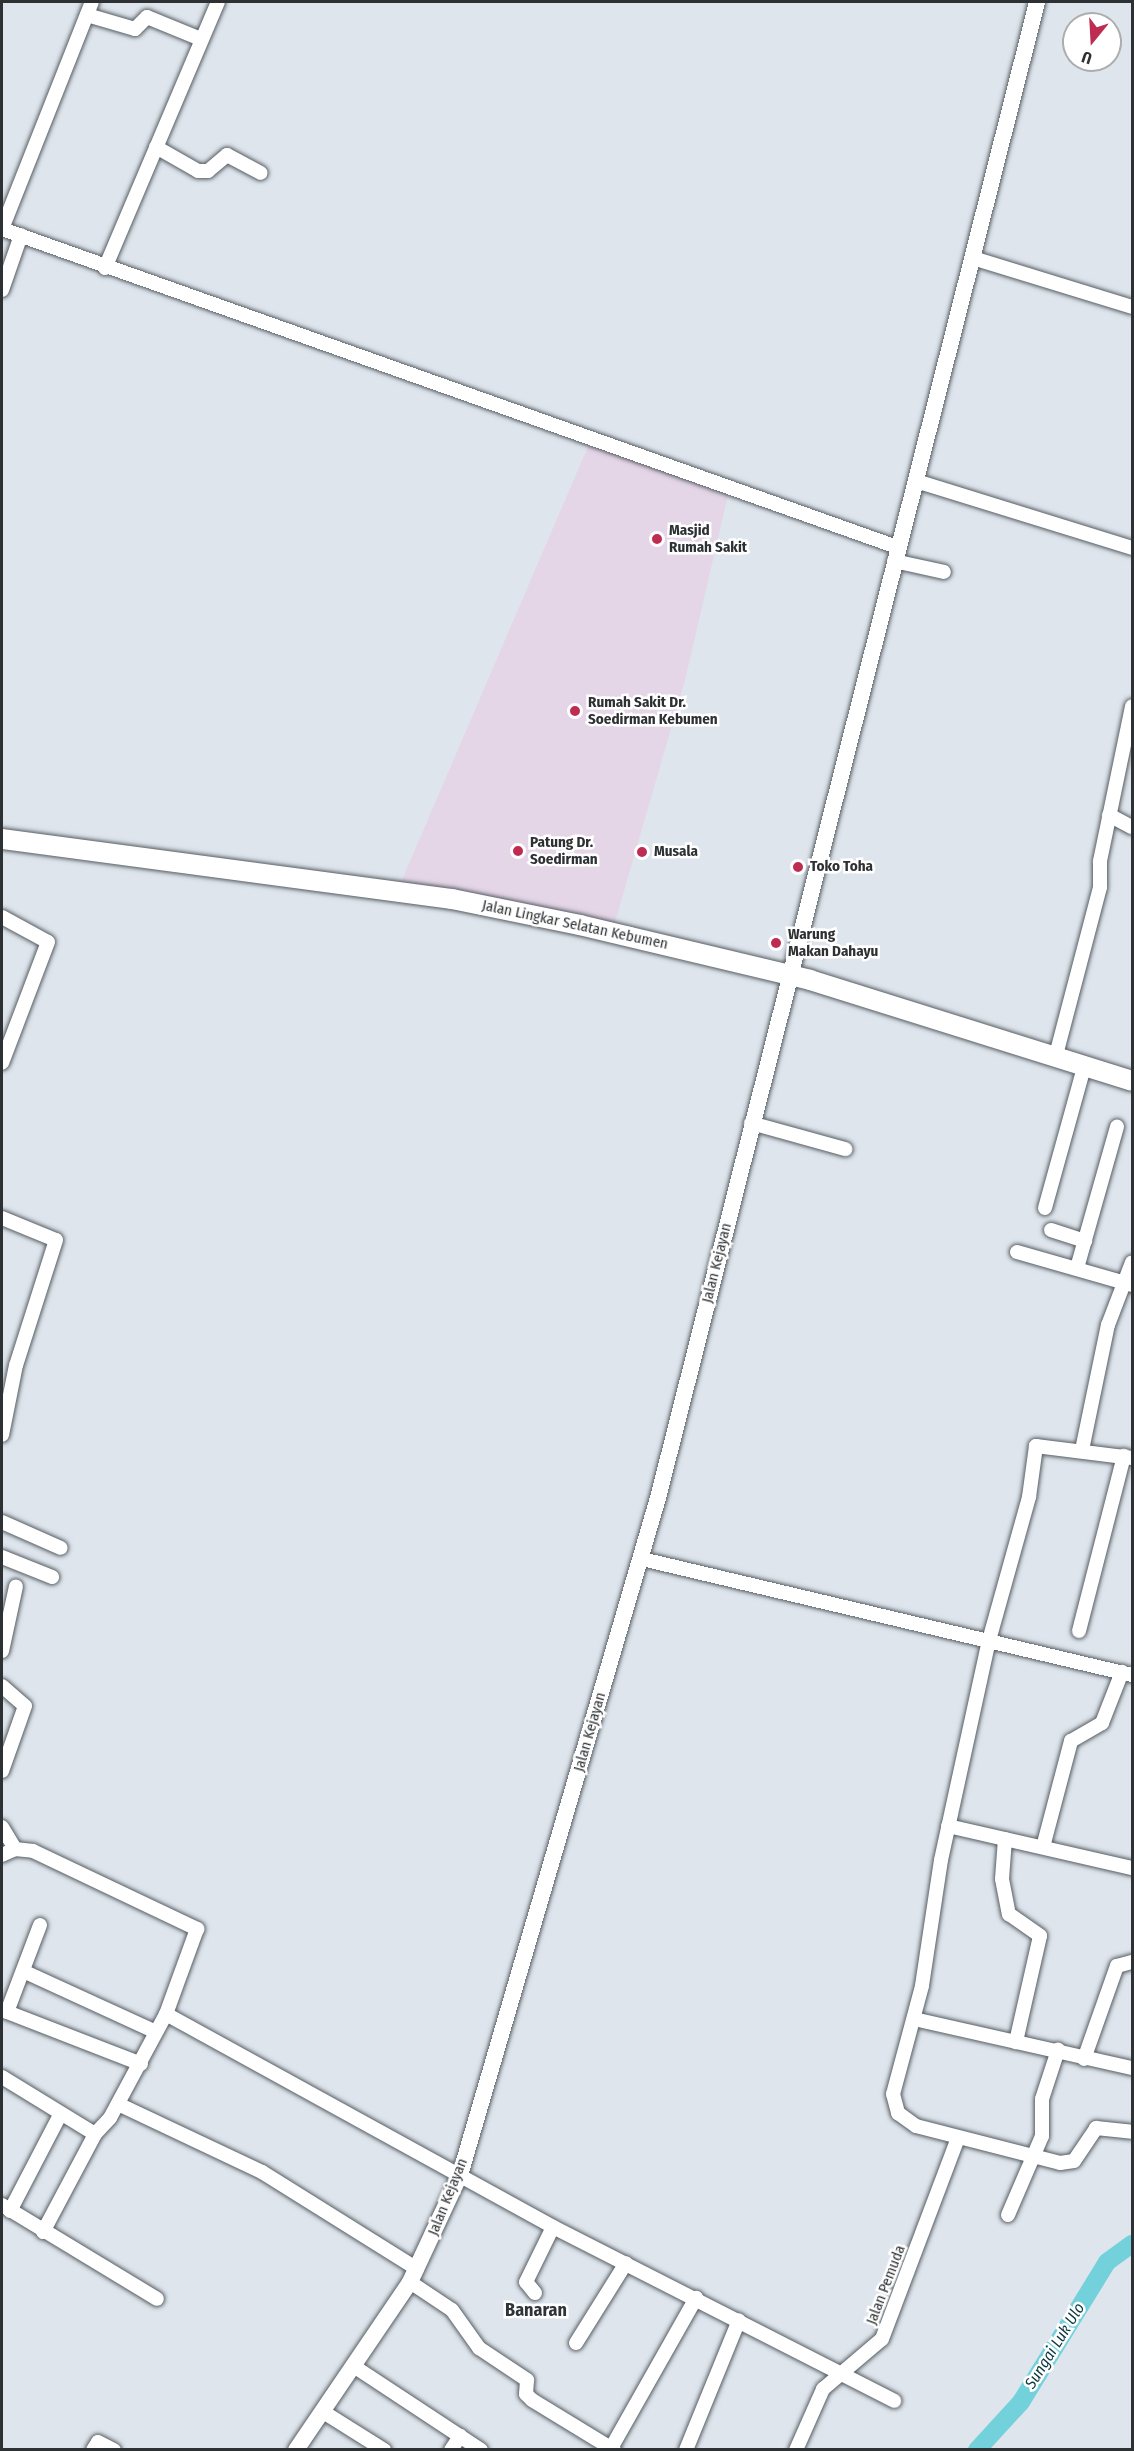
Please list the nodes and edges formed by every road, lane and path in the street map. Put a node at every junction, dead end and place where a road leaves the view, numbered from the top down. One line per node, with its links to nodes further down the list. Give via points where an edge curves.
1 (92, 2): 4 (street)
2 (218, 2): 5 (street)
3 (1037, 2): 10 (main road, Jalan Kejayan)
4 (87, 15): 5 (street, via 135,29 147,17); 8 (street)
5 (201, 39): 6 (street)
6 (156, 147): 7 (street, via 198,171 208,171 226,155); 11 (street)
7 (261, 172)
8 (2, 229): 9 (street)
9 (21, 235): 11 (street); 12 (street)
10 (973, 258): 13 (street); 14 (main road, Jalan Kejayan)
11 (105, 268): 16 (street)
12 (2, 291)
13 (1132, 307)
14 (916, 481): 15 (street); 16 (main road, Jalan Kejayan)
15 (1132, 548)
16 (896, 554): 17 (street); 24 (main road, Jalan Kejayan)
17 (944, 572)
18 (1132, 705): 19 (street)
19 (1129, 746): 20 (street)
20 (1109, 815): 21 (street); 26 (street, via 1100,887)
21 (1132, 827)
22 (2, 839): 24 (highway, Jalan Lingkar Selatan Kebumen, via 452,899)
23 (2, 917): 25 (street, via 48,942)
24 (788, 975): 26 (highway, Jalan Lingkar Selatan Kebumen); 30 (main road, Jalan Kejayan)
25 (5, 1043): 27 (street)
26 (1056, 1055): 28 (highway, Jalan Lingkar Selatan Kebumen)
27 (2, 1063)
28 (1085, 1064): 29 (highway, Jalan Lingkar Selatan Kebumen); 33 (street)
29 (1132, 1081)
30 (751, 1123): 32 (street); 49 (main road, Jalan Kejayan)
31 (1117, 1127): 36 (street)
32 (845, 1149)
33 (1045, 1208)
34 (2, 1218): 42 (street, via 56,1240)
35 (1051, 1230): 36 (street)
36 (1085, 1241): 39 (street)
37 (1017, 1252): 39 (street)
38 (1132, 1262): 40 (street)
39 (1077, 1268): 40 (street)
40 (1127, 1283): 44 (street, via 1092,1387)
41 (2, 1361): 42 (street)
42 (16, 1365): 43 (street)
43 (2, 1435)
44 (1082, 1449): 45 (street); 54 (street, via 1042,1442)
45 (1128, 1457): 53 (street)
46 (2, 1522): 47 (street)
47 (61, 1548)
48 (2, 1557): 50 (street)
49 (642, 1559): 54 (street); 86 (main road, Jalan Kejayan)
50 (52, 1576)
51 (16, 1586): 52 (street)
52 (3, 1625): 55 (street)
53 (1078, 1631)
54 (989, 1640): 56 (street); 60 (street)
55 (2, 1651)
56 (1127, 1673): 63 (street, via 1102,1724 1071,1741)
57 (2, 1686): 58 (street, via 25,1701)
58 (4, 1753): 59 (street)
59 (2, 1771)
60 (948, 1826): 62 (street); 72 (street)
61 (2, 1827): 64 (street)
62 (1005, 1839): 63 (street); 74 (street, via 1002,1879 1009,1914 1040,1936)
63 (1043, 1847): 66 (street)
64 (15, 1849): 65 (street); 71 (street, via 33,1851 197,1929)
65 (2, 1855)
66 (1132, 1868)
67 (40, 1925): 69 (street)
68 (1132, 1962): 76 (street, via 1117,1966)
69 (22, 1971): 70 (street); 73 (street)
70 (4, 2011): 77 (street)
71 (166, 2014): 73 (street); 86 (street)
72 (914, 2019): 74 (street); 84 (street, via 894,2081 893,2103 906,2121)
73 (156, 2032): 77 (street)
74 (1016, 2042): 75 (street)
75 (1058, 2050): 76 (street); 85 (street, via 1042,2099 1044,2130)
76 (1084, 2059): 78 (street)
77 (141, 2064): 80 (street)
78 (1132, 2068)
79 (2, 2077): 81 (street)
80 (118, 2104): 83 (street); 92 (street, via 262,2172)
81 (60, 2115): 83 (street); 87 (street)
82 (1132, 2132): 85 (street, via 1096,2128 1067,2163)
83 (95, 2134): 90 (street)
84 (957, 2140): 85 (street, via 979,2139); 99 (street, Jalan Pemuda, via 882,2340)
85 (1034, 2156): 88 (street)
86 (460, 2175): 89 (street); 92 (main road, Jalan Kejayan)
87 (6, 2208): 90 (street)
88 (1008, 2215)
89 (553, 2227): 91 (street); 93 (street, via 526,2282)
90 (43, 2232): 95 (street)
91 (626, 2263): 94 (street); 97 (street)
92 (414, 2276): 98 (main road, Jalan Kejayan); 103 (street, via 452,2310 478,2348 527,2380 526,2394 532,2400)
93 (535, 2293)
94 (696, 2298): 96 (street); 103 (street)
95 (156, 2300)
96 (739, 2320): 99 (street); 110 (street)
97 (576, 2343)
98 (356, 2367): 101 (main road, Jalan Kejayan); 102 (street)
99 (841, 2372): 100 (street); 111 (street, Jalan Pemuda, via 823,2389)
100 (894, 2401)
101 (325, 2413): 106 (main road, Jalan Kejayan); 107 (street)
102 (460, 2436): 108 (street); 109 (street)
103 (612, 2449)
104 (93, 2450): 105 (street, via 98,2442)
105 (114, 2450)
106 (296, 2450)
107 (384, 2450)
108 (451, 2450)
109 (481, 2450)
110 (686, 2450)
111 (796, 2450)

